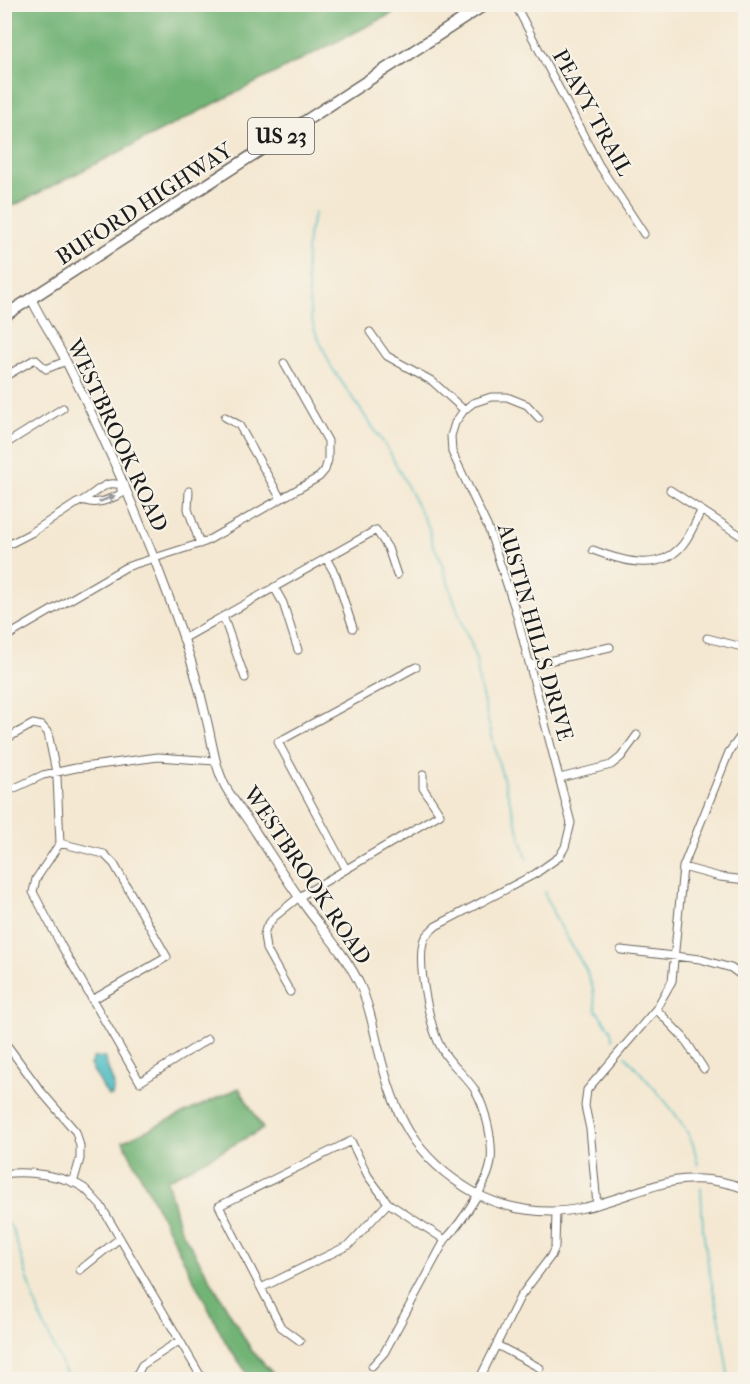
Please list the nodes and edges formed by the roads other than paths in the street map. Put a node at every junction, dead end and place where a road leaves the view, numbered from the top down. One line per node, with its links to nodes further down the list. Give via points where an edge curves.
1 (486, 4): 4 (main road, BUFORD HIGHWAY / US 23)
2 (515, 4): 3 (street, PEAVY TRAIL, via 599,165)
3 (644, 234)
4 (31, 298): 5 (main road, BUFORD HIGHWAY / US 23); 7 (street, WESTBROOK ROAD)
5 (4, 316)
6 (370, 332): 11 (street, via 387,356 432,381)
7 (66, 361): 9 (street, via 46,369 35,359); 15 (street, WESTBROOK ROAD)
8 (284, 363): 18 (street, via 328,441 329,450 319,477)
9 (4, 377)
10 (63, 408): 14 (street)
11 (464, 411): 13 (street, via 490,397 507,398 527,405); 37 (street, AUSTIN HILLS DRIVE, via 451,436 452,452 489,530)
12 (225, 417): 18 (street, via 239,425)
13 (539, 418)
14 (4, 445)
15 (123, 485): 19 (street, via 112,483 90,494); 19 (street, one-way to 15, via 94,504 110,499 121,494); 26 (street, WESTBROOK ROAD)
16 (189, 490): 22 (street, via 188,509)
17 (670, 490): 20 (street)
18 (281, 499): 22 (street)
19 (85, 501): 23 (street)
20 (701, 511): 21 (street); 24 (street, via 685,542 653,563)
21 (746, 539)
22 (200, 544): 26 (street)
23 (4, 547)
24 (593, 550)
25 (326, 558): 27 (street, via 376,530); 28 (street); 30 (street)
26 (154, 559): 31 (street, via 126,567); 33 (street, WESTBROOK ROAD)
27 (397, 575)
28 (274, 588): 29 (street); 36 (street)
29 (224, 616): 33 (street); 39 (street)
30 (353, 628)
31 (4, 638)
32 (707, 638): 35 (street)
33 (183, 639): 43 (street, WESTBROOK ROAD)
34 (610, 647): 37 (street)
35 (746, 648)
36 (298, 650)
37 (531, 665): 46 (street, AUSTIN HILLS DRIVE)
38 (416, 667): 50 (street, via 278,742)
39 (245, 678)
40 (746, 729): 49 (street, via 729,752)
41 (637, 735): 46 (street, via 611,765)
42 (4, 740): 44 (street, via 33,724 42,726 48,733)
43 (215, 761): 44 (street, via 158,757); 52 (street, WESTBROOK ROAD, via 225,785)
44 (56, 771): 47 (street); 48 (street)
45 (423, 775): 50 (street, via 423,788 440,814)
46 (560, 778): 66 (street, AUSTIN HILLS DRIVE, via 571,824 559,857 537,873 436,926 424,937 421,955 435,1036 443,1052 475,1090 487,1125 491,1163)
47 (4, 793)
48 (60, 843): 57 (street, via 36,879 33,892); 57 (street, via 104,854 114,864 166,957)
49 (683, 867): 51 (street); 54 (street)
50 (346, 869): 52 (street)
51 (746, 880)
52 (299, 897): 56 (street, via 273,918 264,935 266,950); 66 (street, WESTBROOK ROAD, via 360,985 404,1125 428,1158)
53 (621, 950): 54 (street)
54 (674, 957): 55 (street, via 731,968); 58 (street, via 672,981)
55 (746, 979)
56 (290, 992)
57 (92, 1000): 59 (street, via 140,1082)
58 (656, 1009): 62 (street, via 684,1038); 68 (street, via 587,1090 585,1106)
59 (208, 1039)
60 (4, 1041): 61 (street)
61 (7, 1050): 64 (street, via 76,1132 80,1159)
62 (704, 1068)
63 (4, 1174): 64 (street, via 51,1176)
64 (73, 1183): 70 (street, via 101,1206)
65 (746, 1189): 68 (street, WESTBROOK ROAD, via 694,1179 666,1182)
66 (477, 1194): 69 (street, WESTBROOK ROAD, via 524,1209); 71 (street)
67 (388, 1203): 71 (street); 73 (street, via 349,1245); 73 (street, via 368,1176 351,1142 219,1206)
68 (597, 1204): 69 (street, WESTBROOK ROAD)
69 (556, 1212): 76 (street, via 551,1256 520,1297)
70 (120, 1238): 72 (street); 74 (street)
71 (445, 1240): 77 (street, via 384,1353)
72 (80, 1270)
73 (261, 1288): 75 (street, via 281,1327)
74 (179, 1341): 79 (street, via 142,1365); 80 (street)
75 (300, 1341)
76 (497, 1344): 78 (street); 81 (street)
77 (372, 1366)
78 (540, 1368)
79 (135, 1378)
80 (203, 1380)
81 (479, 1380)

